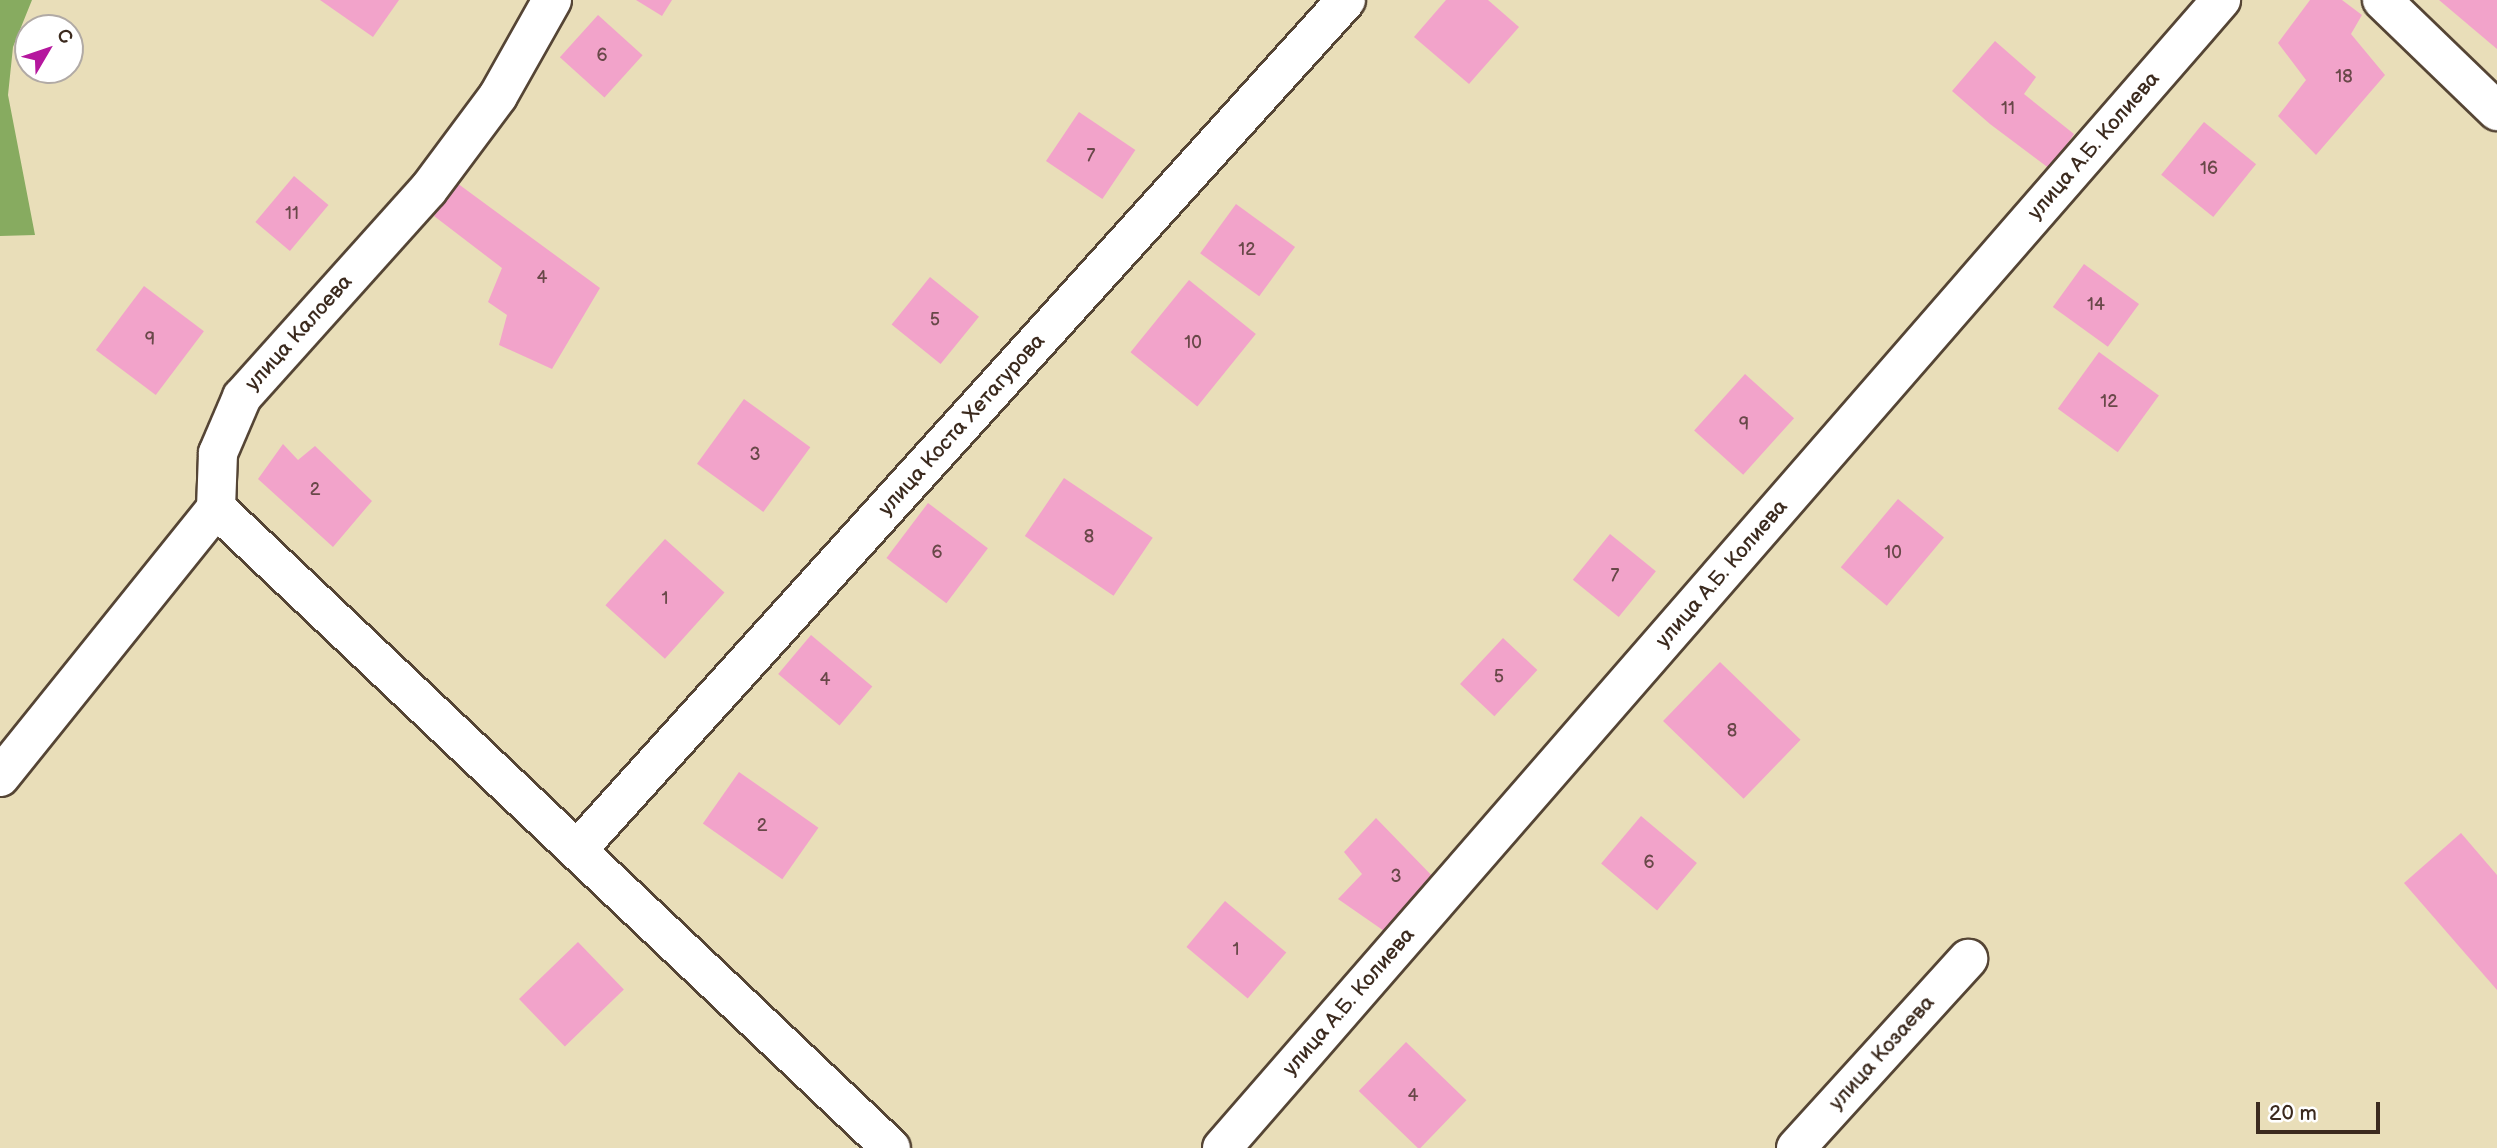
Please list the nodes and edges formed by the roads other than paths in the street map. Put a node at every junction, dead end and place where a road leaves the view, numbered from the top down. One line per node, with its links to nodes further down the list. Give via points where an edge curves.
1 (552, 0): 6 (street, улица Калоева, via 498,96 428,190 242,397 218,453)
2 (1346, 0): 8 (street, улица Коста Хетагурова)
3 (2221, 0): 11 (street, улица А.Б. Колиева)
4 (2382, 0): 5 (street)
5 (2497, 111)
6 (216, 508): 7 (street); 8 (street)
7 (0, 776)
8 (578, 850): 10 (street)
9 (1968, 959): 12 (street, улица Козаева)
10 (891, 1148)
11 (1222, 1148)
12 (1796, 1148)

